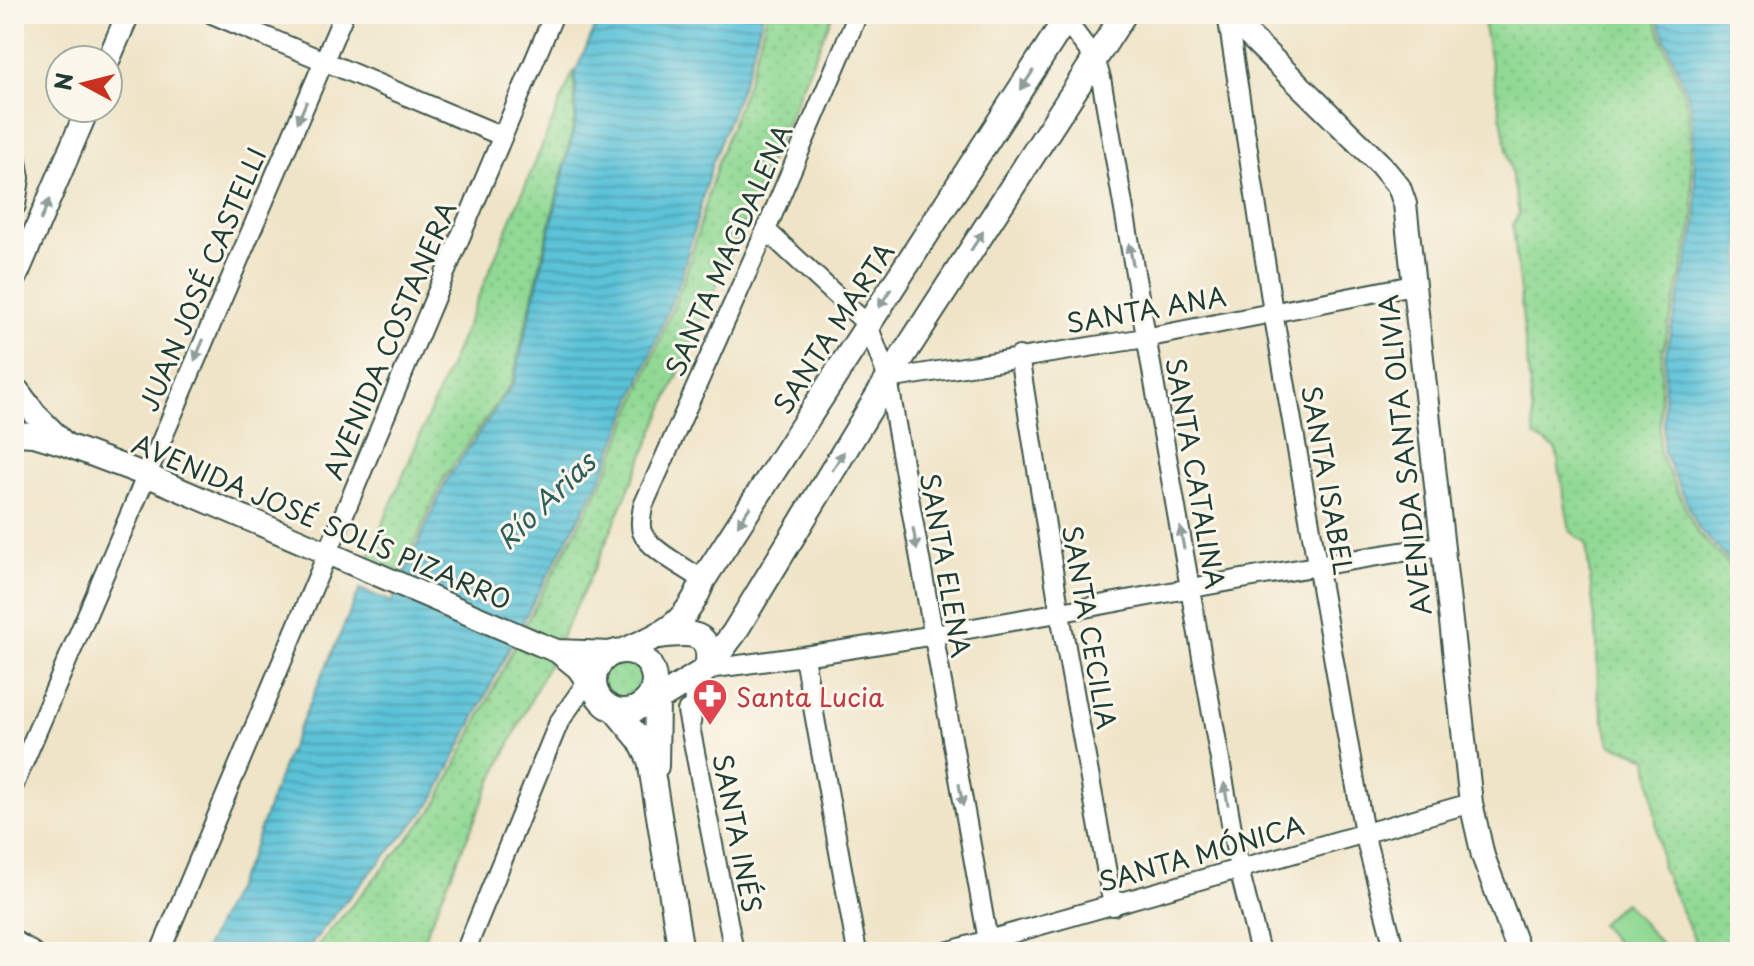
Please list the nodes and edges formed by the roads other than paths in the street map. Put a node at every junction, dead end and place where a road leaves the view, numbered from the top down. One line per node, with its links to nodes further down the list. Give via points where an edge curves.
1 (128, 14): 9 (street)
2 (212, 14): 11 (street)
3 (344, 14): 11 (street, JUAN JOSÉ CASTELLI)
4 (554, 14): 13 (street, AVENIDA COSTANERA)
5 (858, 14): 16 (street, SANTA MAGDALENA)
6 (1124, 14): 10 (main road)
7 (1227, 14): 18 (street, AVENIDA SANTA OLIVIA, via 1399,187 1409,222); 19 (street, SANTA ISABEL)
8 (1065, 16): 10 (street, SANTA CATALINA); 20 (main road, SANTA MARTA, one-way to 20)
9 (115, 44)
10 (1095, 59): 21 (street, SANTA CATALINA, one-way to 10); 23 (main road, one-way to 10)
11 (323, 62): 13 (street); 28 (street, JUAN JOSÉ CASTELLI, one-way to 28)
12 (81, 124): 17 (street, one-way to 12)
13 (502, 136): 30 (street, AVENIDA COSTANERA)
14 (14, 156): 15 (street)
15 (14, 205)
16 (766, 230): 20 (street, SANTA ELENA); 33 (street, SANTA MAGDALENA, via 640,521 642,534)
17 (14, 281)
18 (1413, 285): 19 (street, SANTA ANA); 29 (street, AVENIDA SANTA OLIVIA)
19 (1273, 312): 21 (street, SANTA ANA); 31 (street, SANTA ISABEL)
20 (868, 325): 23 (street, SANTA ELENA); 33 (main road, SANTA MARTA, one-way to 33)
21 (1145, 338): 22 (street, SANTA ANA); 32 (street, SANTA CATALINA, one-way to 21)
22 (1019, 356): 23 (street, SANTA ANA); 34 (street, SANTA CECILIA)
23 (888, 379): 35 (main road, one-way to 23); 36 (street, SANTA ELENA, one-way to 36)
24 (16, 386): 25 (street); 27 (street, AVENIDA JOSÉ SOLÍS PIZARRO)
25 (14, 418)
26 (14, 434): 27 (street, AVENIDA JOSÉ SOLÍS PIZARRO)
27 (64, 444): 28 (street, AVENIDA JOSÉ SOLÍS PIZARRO)
28 (146, 475): 30 (street, AVENIDA JOSÉ SOLÍS PIZARRO); 44 (street, JUAN JOSÉ CASTELLI)
29 (1441, 546): 31 (street); 46 (street, AVENIDA SANTA OLIVIA)
30 (328, 554): 38 (street, AVENIDA JOSÉ SOLÍS PIZARRO); 53 (street, AVENIDA COSTANERA)
31 (1317, 564): 32 (street); 47 (street, SANTA ISABEL)
32 (1191, 589): 34 (street); 48 (street, SANTA CATALINA, one-way to 32)
33 (700, 590): 35 (main road, via 705,626); 37 (main road, SANTA MARTA, via 685,617)
34 (1060, 614): 36 (street); 49 (street, SANTA CECILIA)
35 (734, 633): 40 (main road)
36 (932, 636): 39 (street); 51 (street, SANTA ELENA, one-way to 51)
37 (656, 637): 40 (main road, via 681,633 705,640 710,653); 41 (main road, SANTA MARTA)
38 (548, 648): 41 (street, AVENIDA JOSÉ SOLÍS PIZARRO); 41 (street, AVENIDA JOSÉ SOLÍS PIZARRO, via 578,668)
39 (804, 657): 40 (street); 57 (street)
40 (707, 669): 42 (main road); 43 (street, SANTA INÉS, via 695,690)
41 (605, 677): 42 (main road, via 629,711); 42 (main road, via 638,654 648,662); 45 (main road, AVENIDA JOSÉ SOLÍS PIZARRO, via 650,760); 54 (street, via 573,698 559,722)
42 (656, 696): 43 (street, SANTA INÉS, via 683,699); 45 (main road, AVENIDA JOSÉ SOLÍS PIZARRO)
43 (691, 723): 56 (street, SANTA INÉS)
44 (14, 785)
45 (656, 785): 55 (main road, AVENIDA JOSÉ SOLÍS PIZARRO)
46 (1471, 803): 47 (street, SANTA MÓNICA); 61 (street, AVENIDA SANTA OLIVIA, via 1483,856)
47 (1364, 833): 48 (street, SANTA MÓNICA); 60 (street, SANTA ISABEL)
48 (1239, 869): 49 (street, SANTA MÓNICA); 59 (street, SANTA CATALINA)
49 (1113, 906): 51 (street, SANTA MÓNICA)
50 (14, 940): 52 (street)
51 (989, 946): 58 (street, SANTA MÓNICA)
52 (33, 952)
53 (160, 952)
54 (465, 952)
55 (681, 952)
56 (734, 952)
57 (857, 952)
58 (946, 952)
59 (1260, 952)
60 (1395, 952)
61 (1519, 952)

